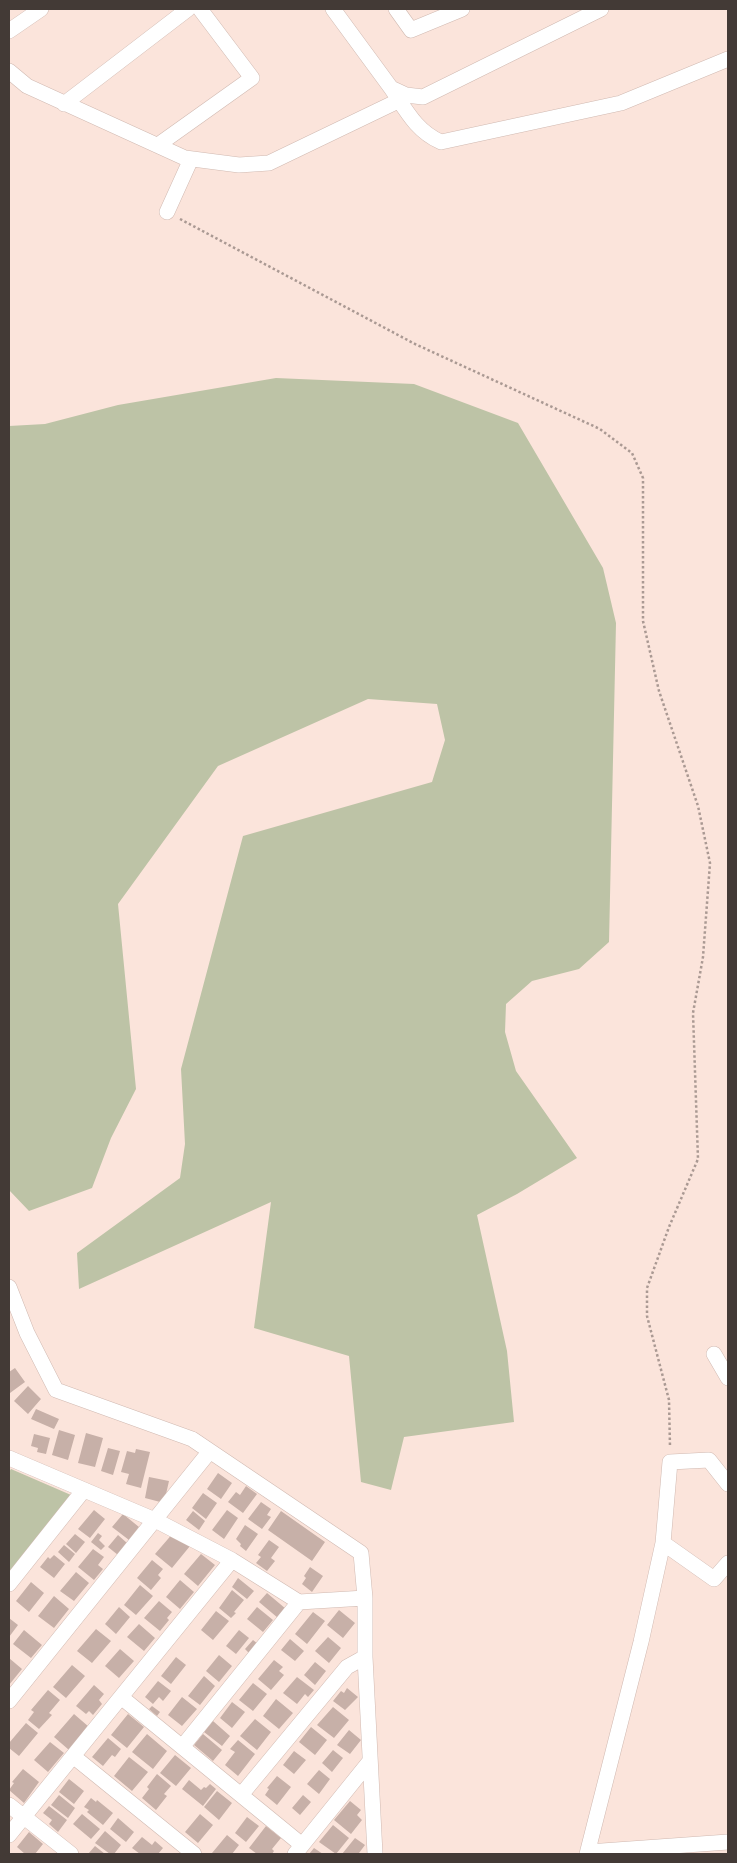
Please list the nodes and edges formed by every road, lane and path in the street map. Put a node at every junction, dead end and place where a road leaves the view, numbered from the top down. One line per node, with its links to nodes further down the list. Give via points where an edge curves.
1 (41, 9): 8 (street)
2 (188, 9): 13 (street)
3 (200, 9): 14 (street, via 252,78)
4 (333, 9): 11 (street)
5 (396, 9): 6 (street, via 412,30)
6 (462, 9)
7 (601, 9): 11 (street, via 423,97 406,95)
8 (9, 31)
9 (728, 59): 12 (street, via 621,102 441,142 417,126)
10 (9, 71): 13 (street, via 27,86)
11 (391, 88): 12 (street)
12 (400, 100): 15 (street, via 269,163 239,166)
13 (64, 104): 14 (street)
14 (158, 145): 15 (street)
15 (191, 159): 16 (street)
16 (167, 212): 22 (path, via 415,344 600,429 632,453 643,478 643,621 659,691 698,806 710,863 703,957 694,1013 698,1159 647,1288 647,1316 669,1400)
17 (9, 1288): 20 (street, via 56,1390 192,1439)
18 (714, 1354): 19 (street)
19 (728, 1378)
20 (210, 1451): 25 (street); 30 (street, via 361,1553)
21 (9, 1458): 24 (street)
22 (670, 1462): 23 (street, via 709,1460); 26 (street)
23 (728, 1484)
24 (83, 1491): 25 (street); 29 (street)
25 (155, 1520): 27 (street); 34 (street)
26 (663, 1543): 28 (street, via 714,1579); 44 (street)
27 (232, 1560): 31 (street); 33 (street)
28 (728, 1563)
29 (9, 1584)
30 (365, 1598): 31 (street); 32 (street)
31 (298, 1602): 35 (street)
32 (366, 1657): 37 (street); 38 (street, via 347,1667)
33 (121, 1697): 35 (street); 36 (street)
34 (9, 1701)
35 (182, 1747): 38 (street)
36 (73, 1756): 40 (street); 46 (street)
37 (370, 1761): 43 (street); 47 (street)
38 (241, 1795): 43 (street)
39 (9, 1805): 40 (street)
40 (24, 1817): 41 (street); 45 (street)
41 (9, 1835)
42 (728, 1842): 44 (street)
43 (298, 1850)
44 (588, 1853)
45 (71, 1854)
46 (194, 1854)
47 (375, 1854)

